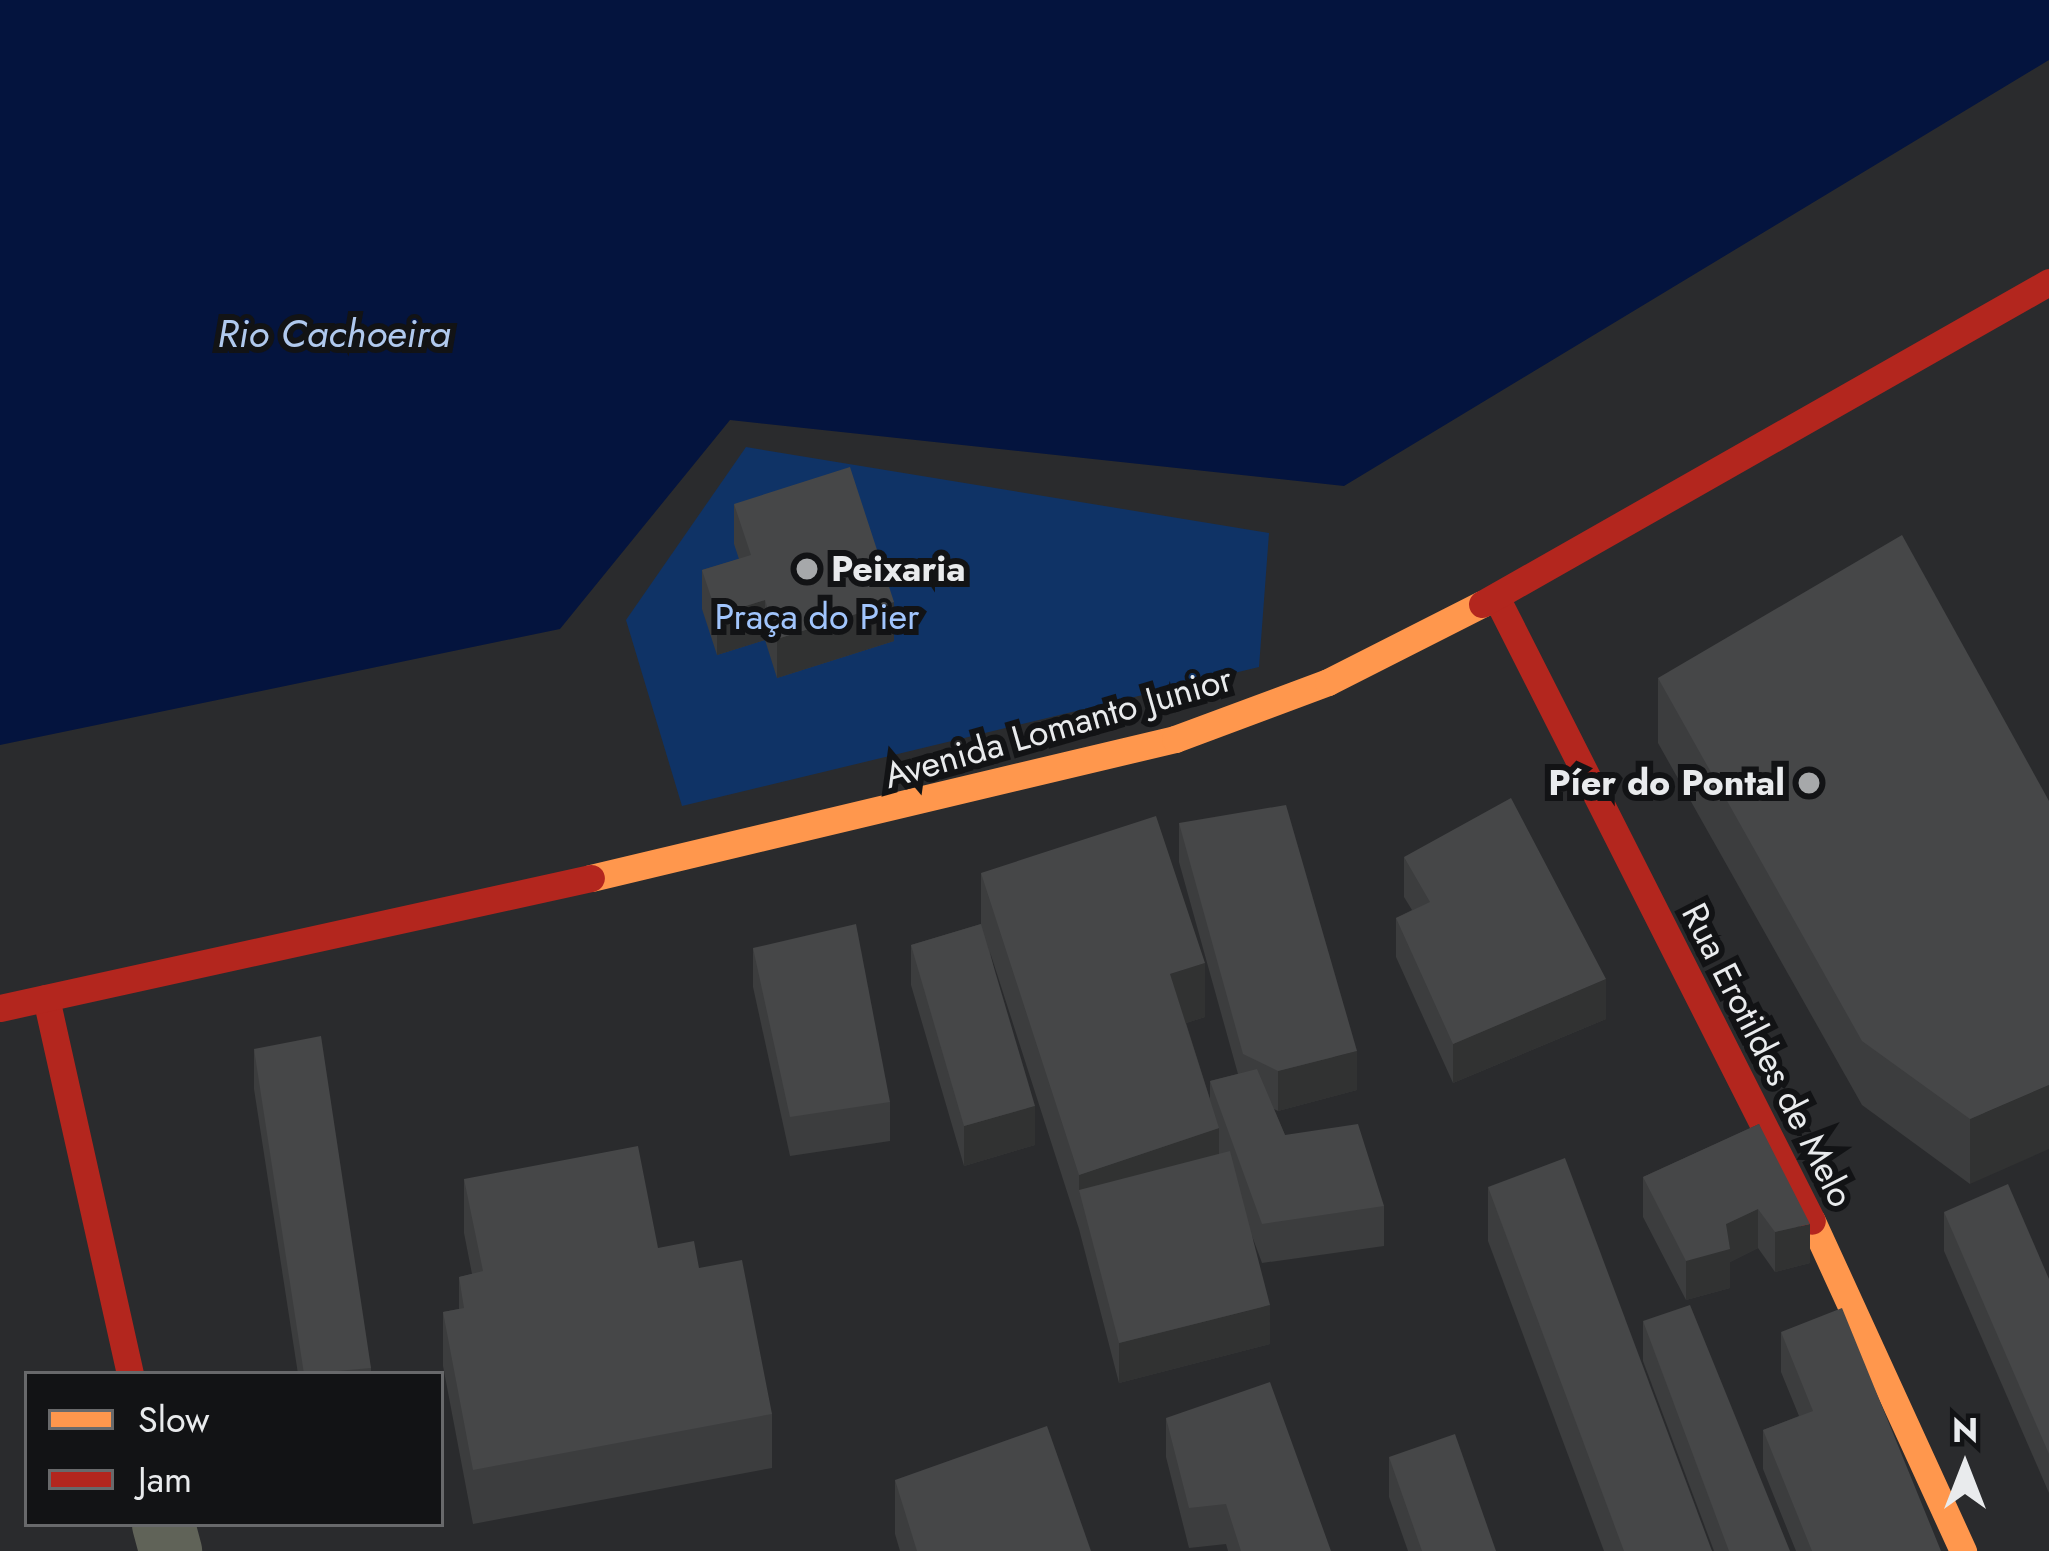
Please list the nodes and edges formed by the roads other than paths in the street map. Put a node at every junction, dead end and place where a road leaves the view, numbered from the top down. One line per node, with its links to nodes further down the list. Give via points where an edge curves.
1 (2049, 282): 2 (main road, Avenida Lomanto Junior)
2 (1496, 597): 3 (main road, Avenida Lomanto Junior, via 1328,682 1175,739 964,796); 6 (main road, Rua Erotildes de Melo, via 1909,1413)
3 (46, 998): 4 (main road, Avenida Lomanto Junior); 5 (main road)
4 (0, 1008)
5 (129, 1371)
6 (1963, 1551)

